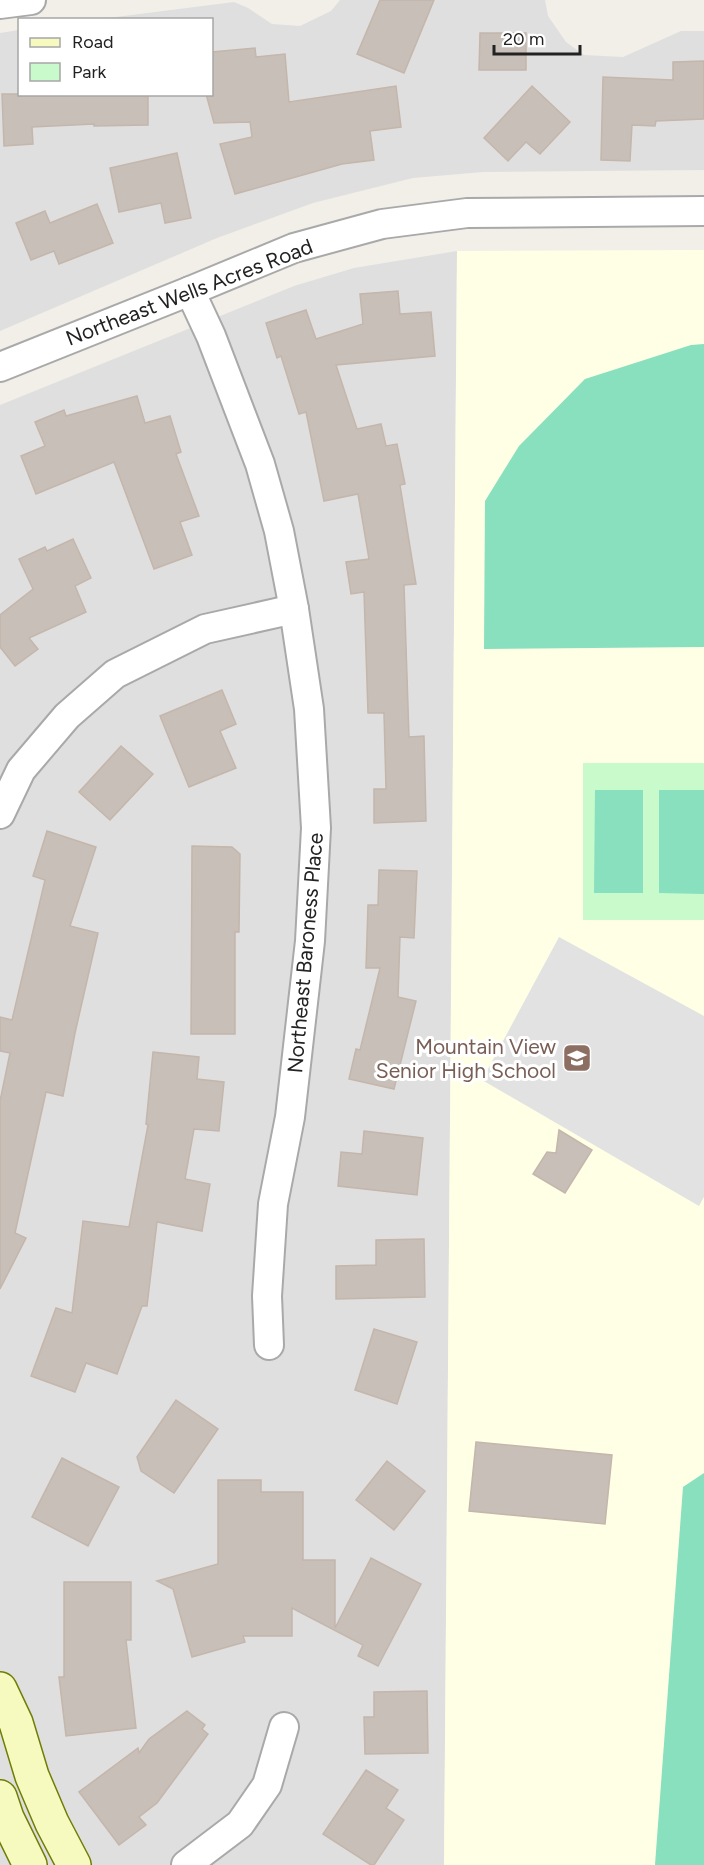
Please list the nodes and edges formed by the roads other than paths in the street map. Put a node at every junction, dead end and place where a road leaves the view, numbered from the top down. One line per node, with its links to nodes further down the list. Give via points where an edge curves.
1 (31, 0): 2 (street)
2 (0, 4)
3 (704, 211): 4 (street, Northeast Wells Acres Road, via 467,213 382,224 294,248)
4 (190, 291): 5 (street, Northeast Wells Acres Road); 6 (street, Northeast Baroness Place, via 260,464 279,531)
5 (0, 367)
6 (294, 609): 7 (street, via 205,629 115,674 67,716 21,770); 8 (street, Northeast Baroness Place, via 309,709 316,828 310,941 290,1117 273,1204 267,1296)
7 (0, 814)
8 (269, 1345)
9 (0, 1689): 13 (street, via 51,1823)
10 (284, 1727): 14 (street, via 267,1785 240,1824)
11 (0, 1797): 12 (street)
12 (30, 1865)
13 (74, 1865)
14 (186, 1865)

